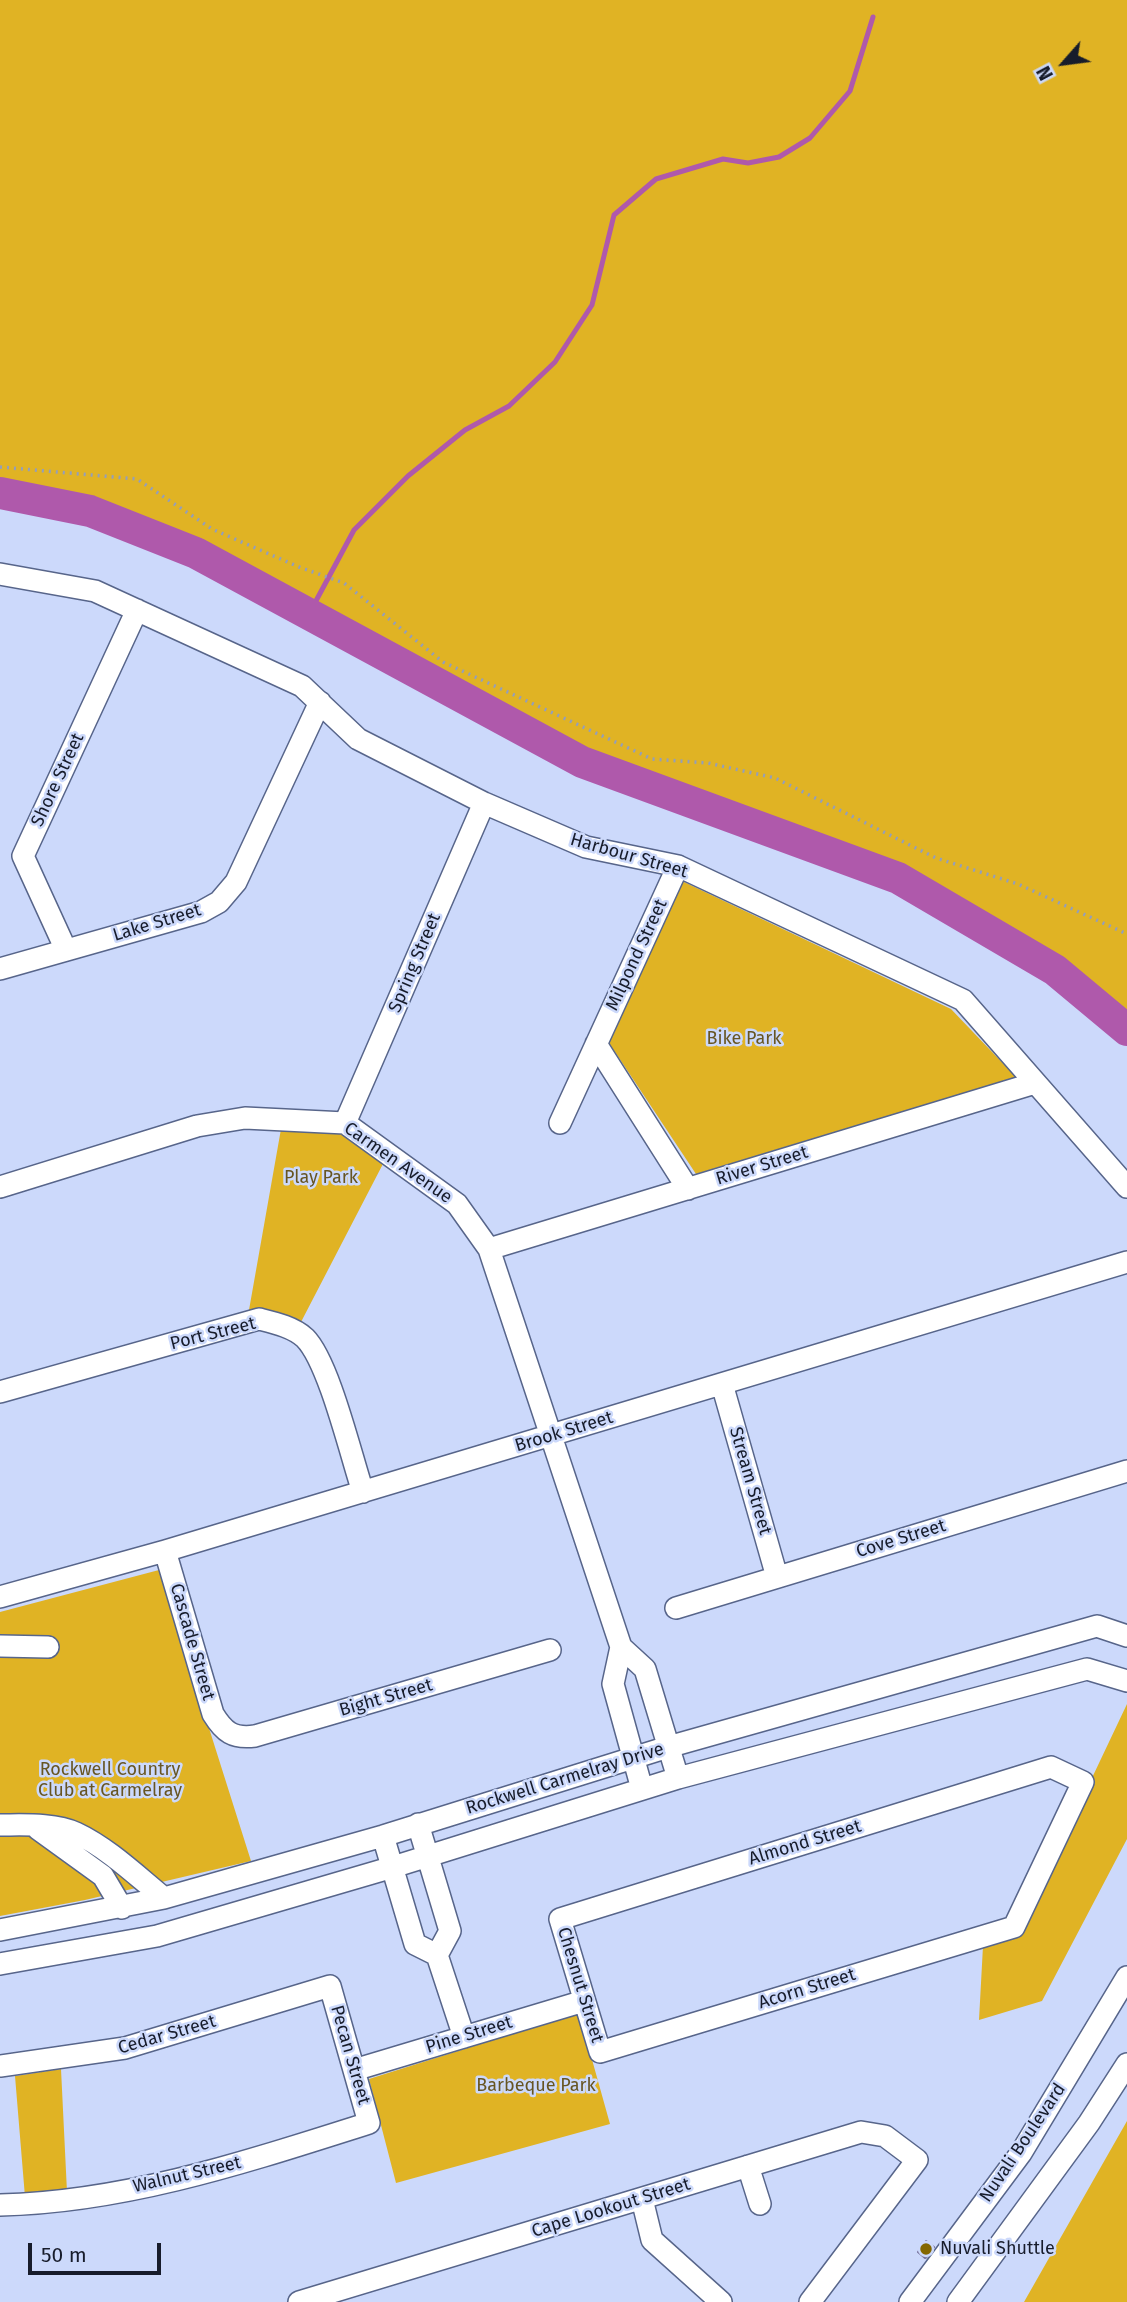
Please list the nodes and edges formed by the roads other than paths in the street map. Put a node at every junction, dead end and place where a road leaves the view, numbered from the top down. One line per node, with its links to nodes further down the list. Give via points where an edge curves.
1 (0, 575): 2 (street, Harbour Street, via 95,591)
2 (137, 610): 3 (street, Harbour Street, via 302,686); 6 (street, Shore Street, via 23,856)
3 (320, 702): 4 (street, Harbour Street, via 358,739); 6 (street, Lake Street, via 236,882 219,902 201,912)
4 (484, 803): 5 (street, Harbour Street, via 586,847); 10 (street, Spring Street)
5 (678, 866): 8 (street, Milpond Street); 9 (street, Harbour Street, via 963,1000)
6 (66, 950): 7 (street, Lake Street)
7 (0, 969)
8 (596, 1044): 11 (street, Milpond Street); 14 (street)
9 (1035, 1083): 13 (street, Harbour Street); 14 (street, River Street)
10 (345, 1123): 12 (street, Carmen Avenue, via 245,1118 197,1126); 15 (street, Carmen Avenue, via 457,1204)
11 (560, 1123)
12 (0, 1187)
13 (1127, 1187)
14 (688, 1189): 15 (street, River Street)
15 (489, 1249): 19 (street, Carmen Avenue)
16 (1127, 1262): 17 (street, Brook Street)
17 (722, 1384): 19 (street, Brook Street); 23 (street, Stream Street)
18 (0, 1392): 21 (street, Port Street, via 259,1320 282,1325 304,1338 320,1362)
19 (552, 1435): 21 (street, Brook Street); 29 (street, Carmen Avenue)
20 (1127, 1471): 23 (street, Cove Street)
21 (362, 1492): 22 (street, Brook Street)
22 (166, 1551): 24 (street, Brook Street); 32 (street, Cascade Street, via 213,1714)
23 (777, 1577): 25 (street, Cove Street)
24 (0, 1597)
25 (676, 1608)
26 (1127, 1636): 33 (street, Rockwell Carmelray Drive, via 1097,1626)
27 (0, 1646): 28 (street)
28 (48, 1647)
29 (621, 1647): 33 (street, Carmen Avenue, via 645,1669); 34 (street, via 613,1684)
30 (550, 1650): 32 (street, Bight Street, via 255,1736 238,1738)
31 (1127, 1681): 35 (street, Rockwell Carmelray Drive, via 1087,1669)
32 (223, 1730)
33 (668, 1747): 34 (street, Rockwell Carmelray Drive); 35 (street, Carmen Avenue)
34 (633, 1758): 36 (street); 37 (street, Rockwell Carmelray Drive)
35 (678, 1778): 36 (street, Rockwell Carmelray Drive)
36 (642, 1790): 41 (street, Rockwell Carmelray Drive)
37 (418, 1824): 40 (street, Rockwell Carmelray Drive); 41 (street)
38 (0, 1825): 39 (street)
39 (33, 1825): 43 (street, via 75,1832); 44 (street, via 103,1876)
40 (383, 1836): 42 (street); 43 (street, Rockwell Carmelray Drive)
41 (428, 1856): 42 (street, Rockwell Carmelray Drive); 48 (street, via 450,1931)
42 (393, 1867): 48 (street, via 415,1944); 49 (street, Rockwell Carmelray Drive, via 157,1936)
43 (164, 1898): 44 (street, Rockwell Carmelray Drive)
44 (122, 1908): 47 (street, Rockwell Carmelray Drive)
45 (560, 1919): 46 (street, Almond Street, via 1051,1767 1083,1782); 52 (street, Chesnut Street)
46 (1014, 1927): 54 (street, Acorn Street)
47 (0, 1930)
48 (436, 1955): 53 (street)
49 (0, 1965)
50 (1127, 1977): 67 (street, Nuvali Boulevard, via 1021,2153)
51 (330, 1986): 56 (street, Cedar Street, via 125,2048); 57 (street, Pecan Street)
52 (584, 2001): 53 (street, Pine Street); 54 (street, Chesnut Street)
53 (464, 2037): 57 (street, Pine Street)
54 (600, 2052)
55 (1127, 2064): 68 (street)
56 (0, 2066)
57 (354, 2070): 58 (street, Pecan Street)
58 (369, 2123): 62 (street, Walnut Street, via 216,2171 55,2204)
59 (748, 2166): 60 (street, Cape Lookout Street); 61 (street); 66 (street, Cape Lookout Street, via 861,2132 885,2136 917,2160)
60 (642, 2199): 63 (street, Cape Lookout Street); 65 (street, via 652,2240)
61 (760, 2204)
62 (0, 2205)
63 (350, 2295): 64 (street, Cape Lookout Street)
64 (299, 2302)
65 (721, 2302)
66 (810, 2302)
67 (910, 2302)
68 (958, 2302)

